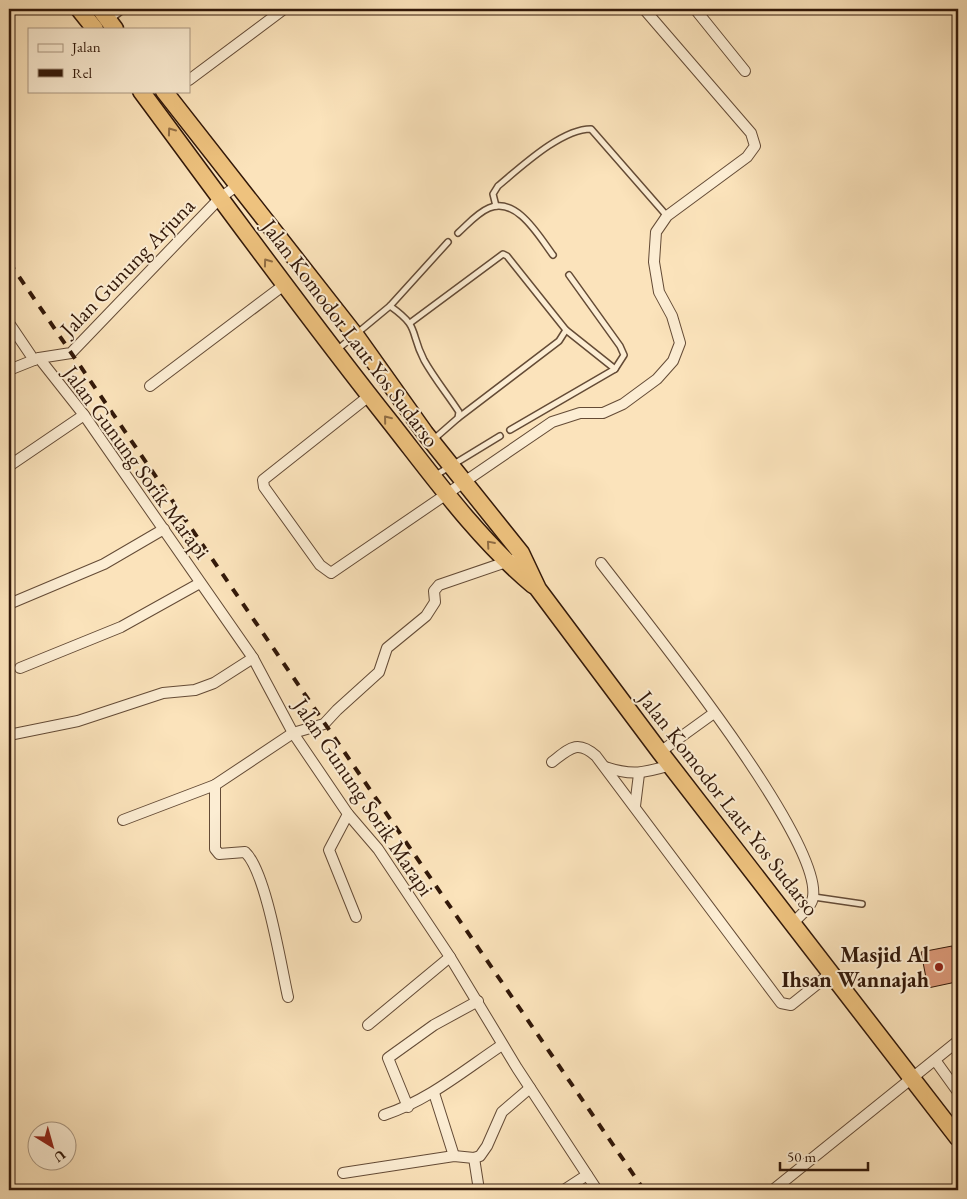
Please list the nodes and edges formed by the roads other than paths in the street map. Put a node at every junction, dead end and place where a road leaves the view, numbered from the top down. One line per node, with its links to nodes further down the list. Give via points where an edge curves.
1 (80, 9): 6 (highway)
2 (124, 9): 6 (lane)
3 (284, 9): 8 (street)
4 (644, 9): 14 (street, via 751,133 755,146 747,157)
5 (695, 9): 7 (street)
6 (104, 22)
7 (745, 71)
8 (190, 79)
9 (142, 92): 12 (highway, Jalan Komodor Laut Yos Sudarso, one-way to 9)
10 (168, 93): 11 (highway, Jalan Komodor Laut Yos Sudarso)
11 (238, 185): 12 (street, Jalan Gunung Arjuna); 24 (highway, Jalan Komodor Laut Yos Sudarso)
12 (220, 198): 19 (highway, Jalan Komodor Laut Yos Sudarso, one-way to 12); 26 (street, Jalan Gunung Arjuna, via 71,353)
13 (496, 206): 14 (lane, via 493,194 498,186 562,138 591,129); 15 (lane, via 479,214); 17 (lane, via 524,218)
14 (667, 216): 39 (street, via 656,232 654,262 659,292 672,316 680,343 673,361 623,404 603,413 580,413 552,422)
15 (458, 233)
16 (448, 242): 20 (lane)
17 (554, 255)
18 (569, 276): 27 (lane, via 623,351)
19 (284, 285): 25 (highway, Jalan Komodor Laut Yos Sudarso); 29 (street)
20 (390, 306): 22 (lane); 24 (lane)
21 (9, 323): 26 (street, Jalan Gunung Sorik Marapi)
22 (410, 323): 23 (lane, via 503,254); 32 (lane, via 425,361 459,412)
23 (566, 330): 27 (lane); 32 (lane, via 559,341)
24 (356, 336): 25 (lane); 35 (highway, Jalan Komodor Laut Yos Sudarso)
25 (335, 352): 30 (highway, Jalan Komodor Laut Yos Sudarso)
26 (37, 359): 28 (street, Jalan Gunung Arjuna); 31 (street, Jalan Gunung Sorik Marapi)
27 (616, 369): 33 (lane)
28 (9, 370)
29 (150, 386)
30 (369, 396): 38 (highway, Jalan Komodor Laut Yos Sudarso, one-way to 30); 40 (street, via 263,480 264,487 320,565 327,572 336,572)
31 (84, 415): 37 (street); 41 (street, Jalan Gunung Sorik Marapi)
32 (458, 418): 35 (lane)
33 (510, 430)
34 (500, 436): 36 (lane)
35 (431, 441): 36 (highway, Jalan Komodor Laut Yos Sudarso)
36 (450, 465): 38 (lane); 39 (highway, Jalan Komodor Laut Yos Sudarso)
37 (9, 466)
38 (434, 477): 40 (highway, Jalan Komodor Laut Yos Sudarso)
39 (464, 483): 40 (street); 42 (highway, Jalan Komodor Laut Yos Sudarso)
40 (448, 495): 42 (highway, Jalan Komodor Laut Yos Sudarso, one-way to 40)
41 (164, 529): 44 (street, Jalan Gunung Sorik Marapi); 45 (street, via 104,564)
42 (514, 558): 49 (street, via 439,585 434,591 432,609 387,648 382,667 374,679 359,689 324,724); 51 (highway, Jalan Komodor Laut Yos Sudarso)
43 (601, 563): 48 (street)
44 (200, 583): 46 (street, Jalan Gunung Sorik Marapi); 47 (street, via 121,627)
45 (9, 604)
46 (253, 658): 49 (street, Jalan Gunung Sorik Marapi); 50 (street, via 214,683 195,690 164,693 78,721)
47 (20, 668)
48 (714, 713): 51 (street); 59 (street, via 752,764 792,830 812,880)
49 (293, 733): 55 (street); 57 (street, Jalan Gunung Sorik Marapi)
50 (9, 735)
51 (665, 759): 54 (street); 62 (highway, Jalan Komodor Laut Yos Sudarso)
52 (552, 762): 53 (street, via 577,746 586,747)
53 (605, 767): 54 (street); 56 (street)
54 (639, 774): 56 (street)
55 (215, 785): 58 (street); 65 (street, via 215,849 219,854 245,852 250,860 265,896)
56 (635, 806): 64 (street, via 781,1003 791,1005)
57 (348, 814): 61 (street, via 329,850); 63 (street, Jalan Gunung Sorik Marapi, via 378,849)
58 (124, 820)
59 (814, 897): 60 (lane); 62 (street)
60 (862, 904)
61 (356, 917)
62 (793, 923): 64 (highway, Jalan Komodor Laut Yos Sudarso)
63 (450, 957): 66 (street, Jalan Gunung Sorik Marapi); 67 (street)
64 (831, 973): 71 (highway, Jalan Komodor Laut Yos Sudarso)
65 (288, 997)
66 (478, 1001): 69 (street, Jalan Gunung Sorik Marapi); 75 (street, via 434,1025 388,1058)
67 (368, 1025)
68 (958, 1041): 70 (street)
69 (502, 1045): 72 (street, Jalan Gunung Sorik Marapi); 74 (street)
70 (934, 1060): 71 (street); 73 (street)
71 (912, 1077): 77 (highway, Jalan Komodor Laut Yos Sudarso); 85 (street)
72 (530, 1088): 79 (street, via 502,1112 487,1146 480,1156); 81 (street, Jalan Gunung Sorik Marapi)
73 (958, 1092)
74 (434, 1093): 75 (street); 78 (street)
75 (408, 1107): 76 (street)
76 (384, 1115)
77 (958, 1138)
78 (454, 1156): 79 (street); 80 (street)
79 (474, 1158): 82 (street)
80 (343, 1173)
81 (587, 1175): 83 (street); 84 (street, Jalan Gunung Sorik Marapi)
82 (479, 1190)
83 (564, 1190)
84 (598, 1190)
85 (773, 1190)

